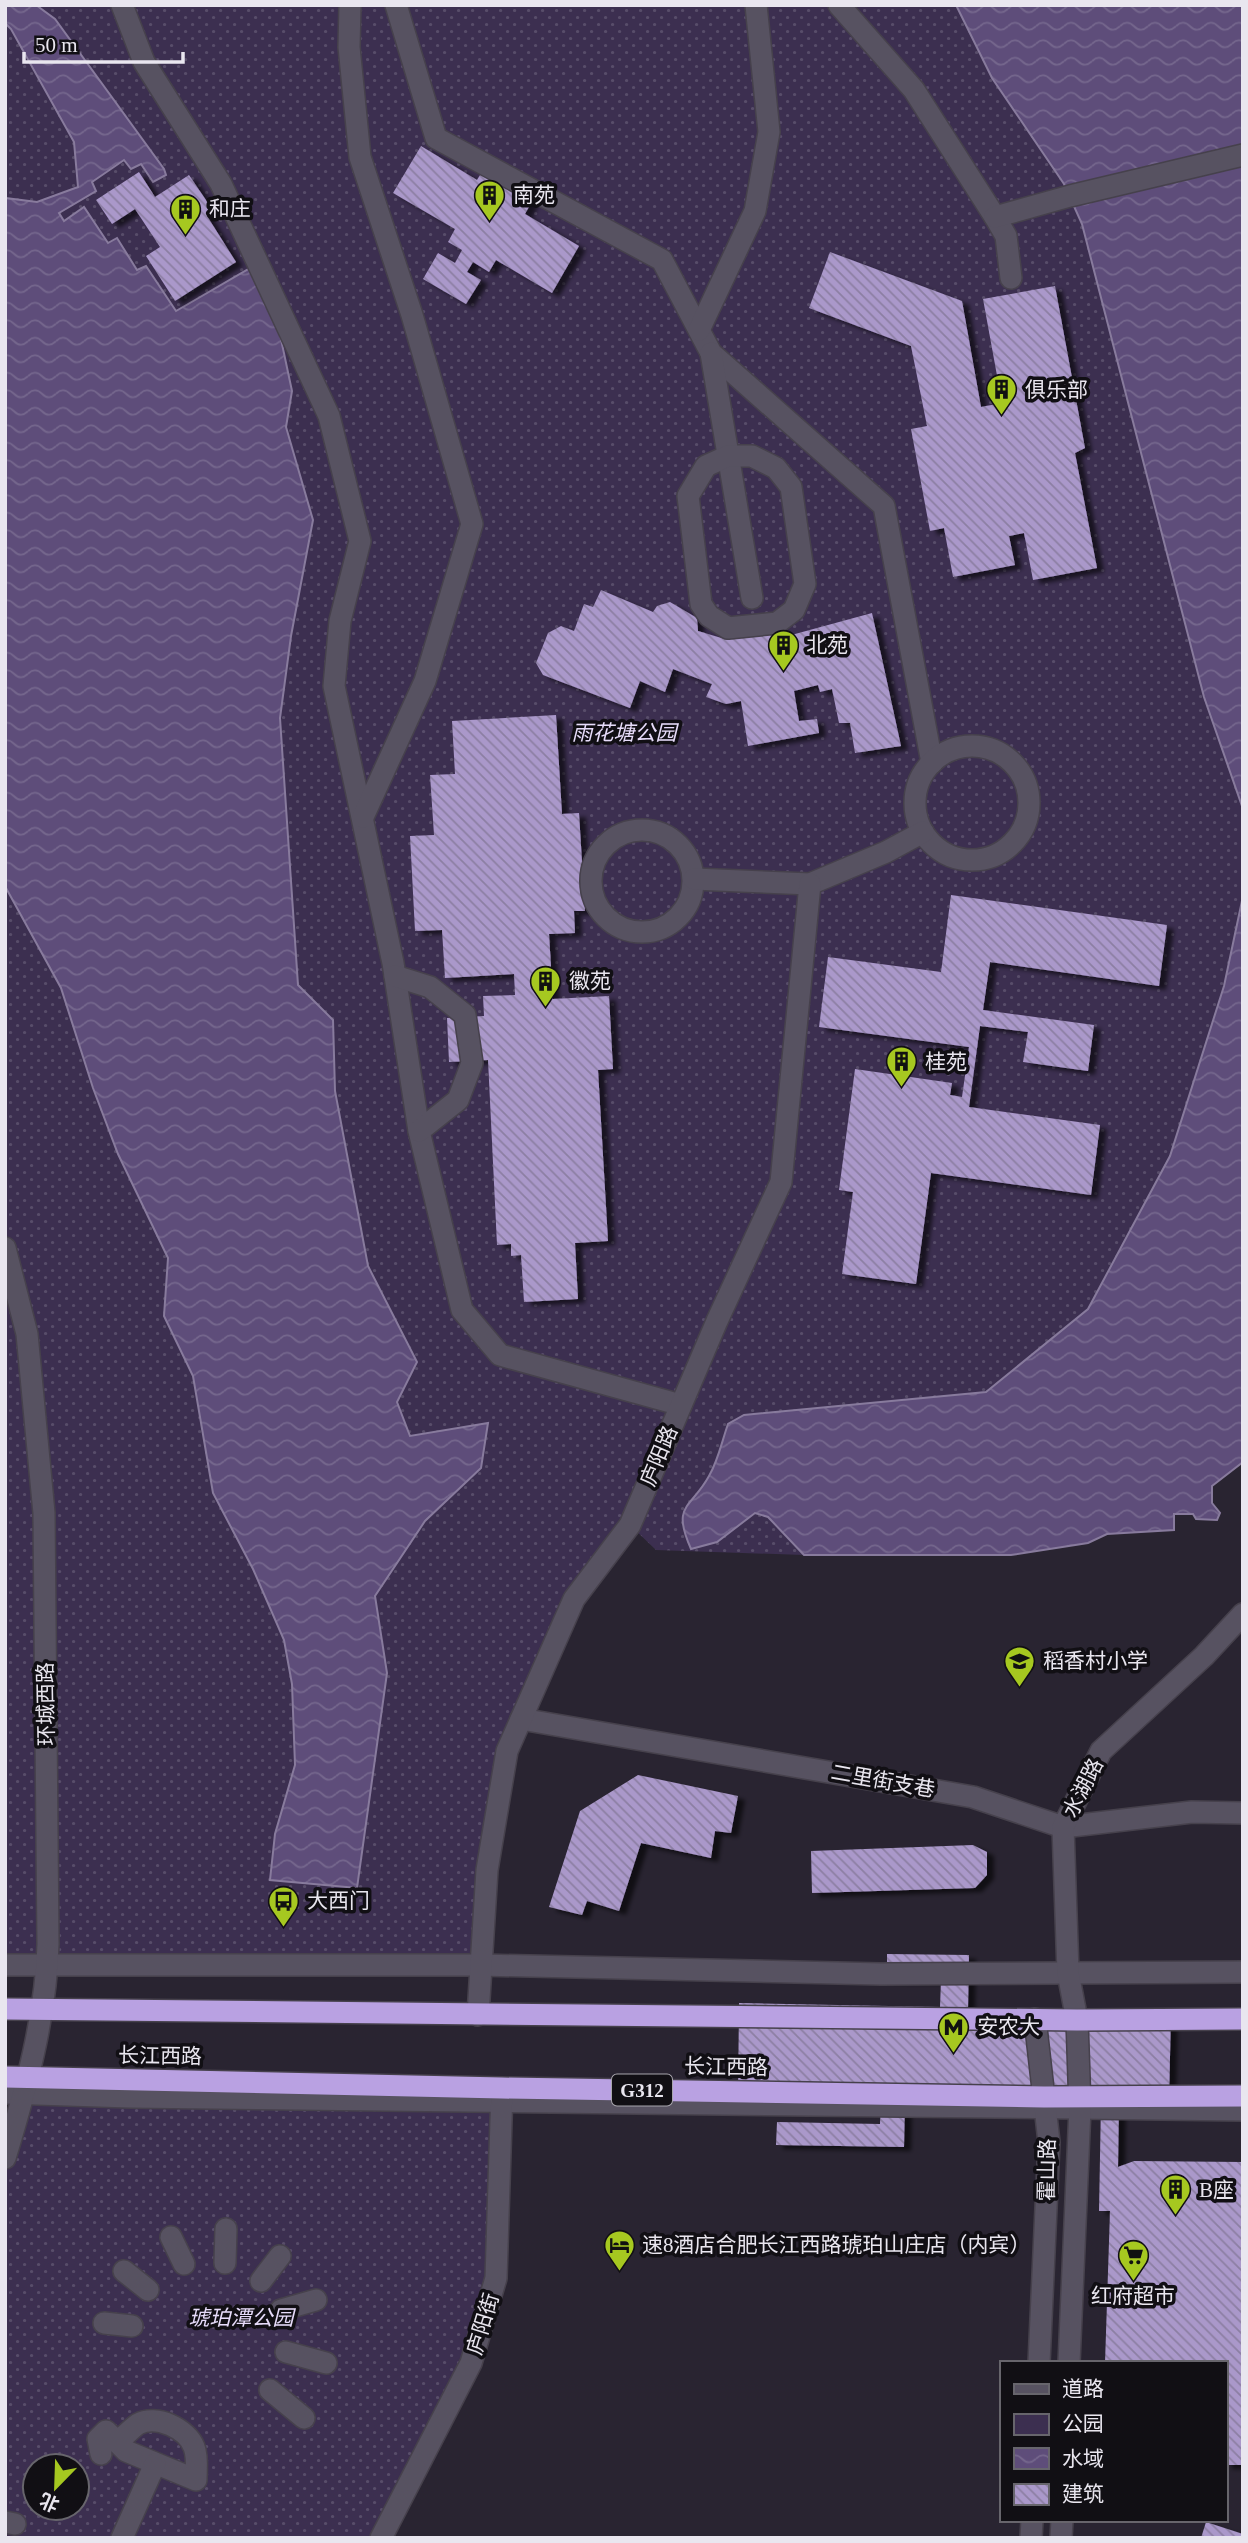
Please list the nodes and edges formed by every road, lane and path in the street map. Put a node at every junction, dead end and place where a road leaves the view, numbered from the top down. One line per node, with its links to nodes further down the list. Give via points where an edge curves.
1 (122, 5): 14 (street, via 145,62 221,184 329,416 360,541 340,621 334,687)
2 (350, 5): 14 (street, via 349,47 360,157 412,315 472,524 425,681)
3 (396, 5): 9 (street, via 436,138 662,260)
4 (756, 5): 9 (street, via 769,132 755,211)
5 (839, 5): 7 (street, via 914,90)
6 (1243, 155): 7 (street)
7 (995, 217): 8 (street, via 1006,236)
8 (1011, 278)
9 (699, 330): 10 (street)
10 (711, 353): 11 (street); 13 (street, via 884,506)
11 (728, 456): 11 (street, via 752,456 776,468 790,487 805,584 794,610 777,623 728,628 709,616 701,604 688,496 705,466); 12 (street)
12 (752, 598)
13 (932, 763): 15 (street, via 915,796); 15 (street, via 965,747 1001,754 1025,783 1027,820 1005,850 988,858 951,856)
14 (363, 817): 18 (street)
15 (923, 832): 17 (street)
16 (694, 879): 16 (street, via 691,896 671,923 638,932 607,918 592,888 597,856 621,834 638,830 670,837 691,863); 17 (street)
17 (810, 884): 21 (street, 庐阳路, via 781,1182)
18 (396, 976): 19 (street); 19 (street, via 430,987 465,1015 471,1063 458,1100)
19 (419, 1131): 21 (street, via 462,1310 500,1355)
20 (5, 1248): 27 (street, 环城西路, via 27,1334 44,1513)
21 (681, 1405): 23 (street, 庐阳路, via 630,1525 574,1599)
22 (1243, 1614): 25 (street, 水湖路, via 1205,1656 1101,1751)
23 (521, 1719): 25 (street, 二里街支巷, via 973,1797); 28 (street, 庐阳路, via 507,1751 487,1870)
24 (1243, 1813): 25 (street, 二里街支巷, via 1192,1812)
25 (1063, 1827): 30 (street, 水湖路)
26 (5, 1965): 27 (street)
27 (47, 1965): 28 (street); 32 (street, 环城西路)
28 (481, 1965): 30 (street); 33 (street, 庐阳路)
29 (1243, 1972): 30 (street)
30 (1068, 1973): 35 (street, 水湖路)
31 (5, 2009): 32 (highway)
32 (49, 2009): 33 (highway); 38 (street, 环城西路)
33 (478, 2015): 34 (highway)
34 (1035, 2019): 35 (highway); 41 (street, 霍山路)
35 (1077, 2020): 36 (highway); 42 (street, 霍山路)
36 (1243, 2020)
37 (5, 2077): 38 (highway, G312)
38 (25, 2085): 39 (highway, 长江西路 / G312); 44 (street, 环城西路)
39 (502, 2095): 41 (highway, 长江西路 / G312); 65 (street, 庐阳街, via 496,2278 471,2363)
40 (1243, 2096): 42 (highway, 长江西路 / G312)
41 (1044, 2102): 42 (highway, 长江西路 / G312); 58 (street, 霍山路, via 1049,2142)
42 (1080, 2103): 43 (street); 59 (street, 霍山路)
43 (1243, 2110)
44 (5, 2158)
45 (226, 2229): 48 (street)
46 (171, 2237): 49 (street)
47 (280, 2256): 51 (street)
48 (225, 2263)
49 (184, 2264)
50 (124, 2271): 52 (street)
51 (261, 2281)
52 (148, 2290)
53 (316, 2300): 54 (street)
54 (281, 2310)
55 (104, 2323): 56 (street)
56 (132, 2326)
57 (286, 2352): 60 (street)
58 (1039, 2361)
59 (1069, 2361)
60 (326, 2362)
61 (270, 2390): 62 (street)
62 (304, 2418)
63 (155, 2463): 63 (street, via 196,2480 190,2438 171,2417 140,2423 109,2448); 64 (street)
64 (122, 2538)
65 (381, 2538)

